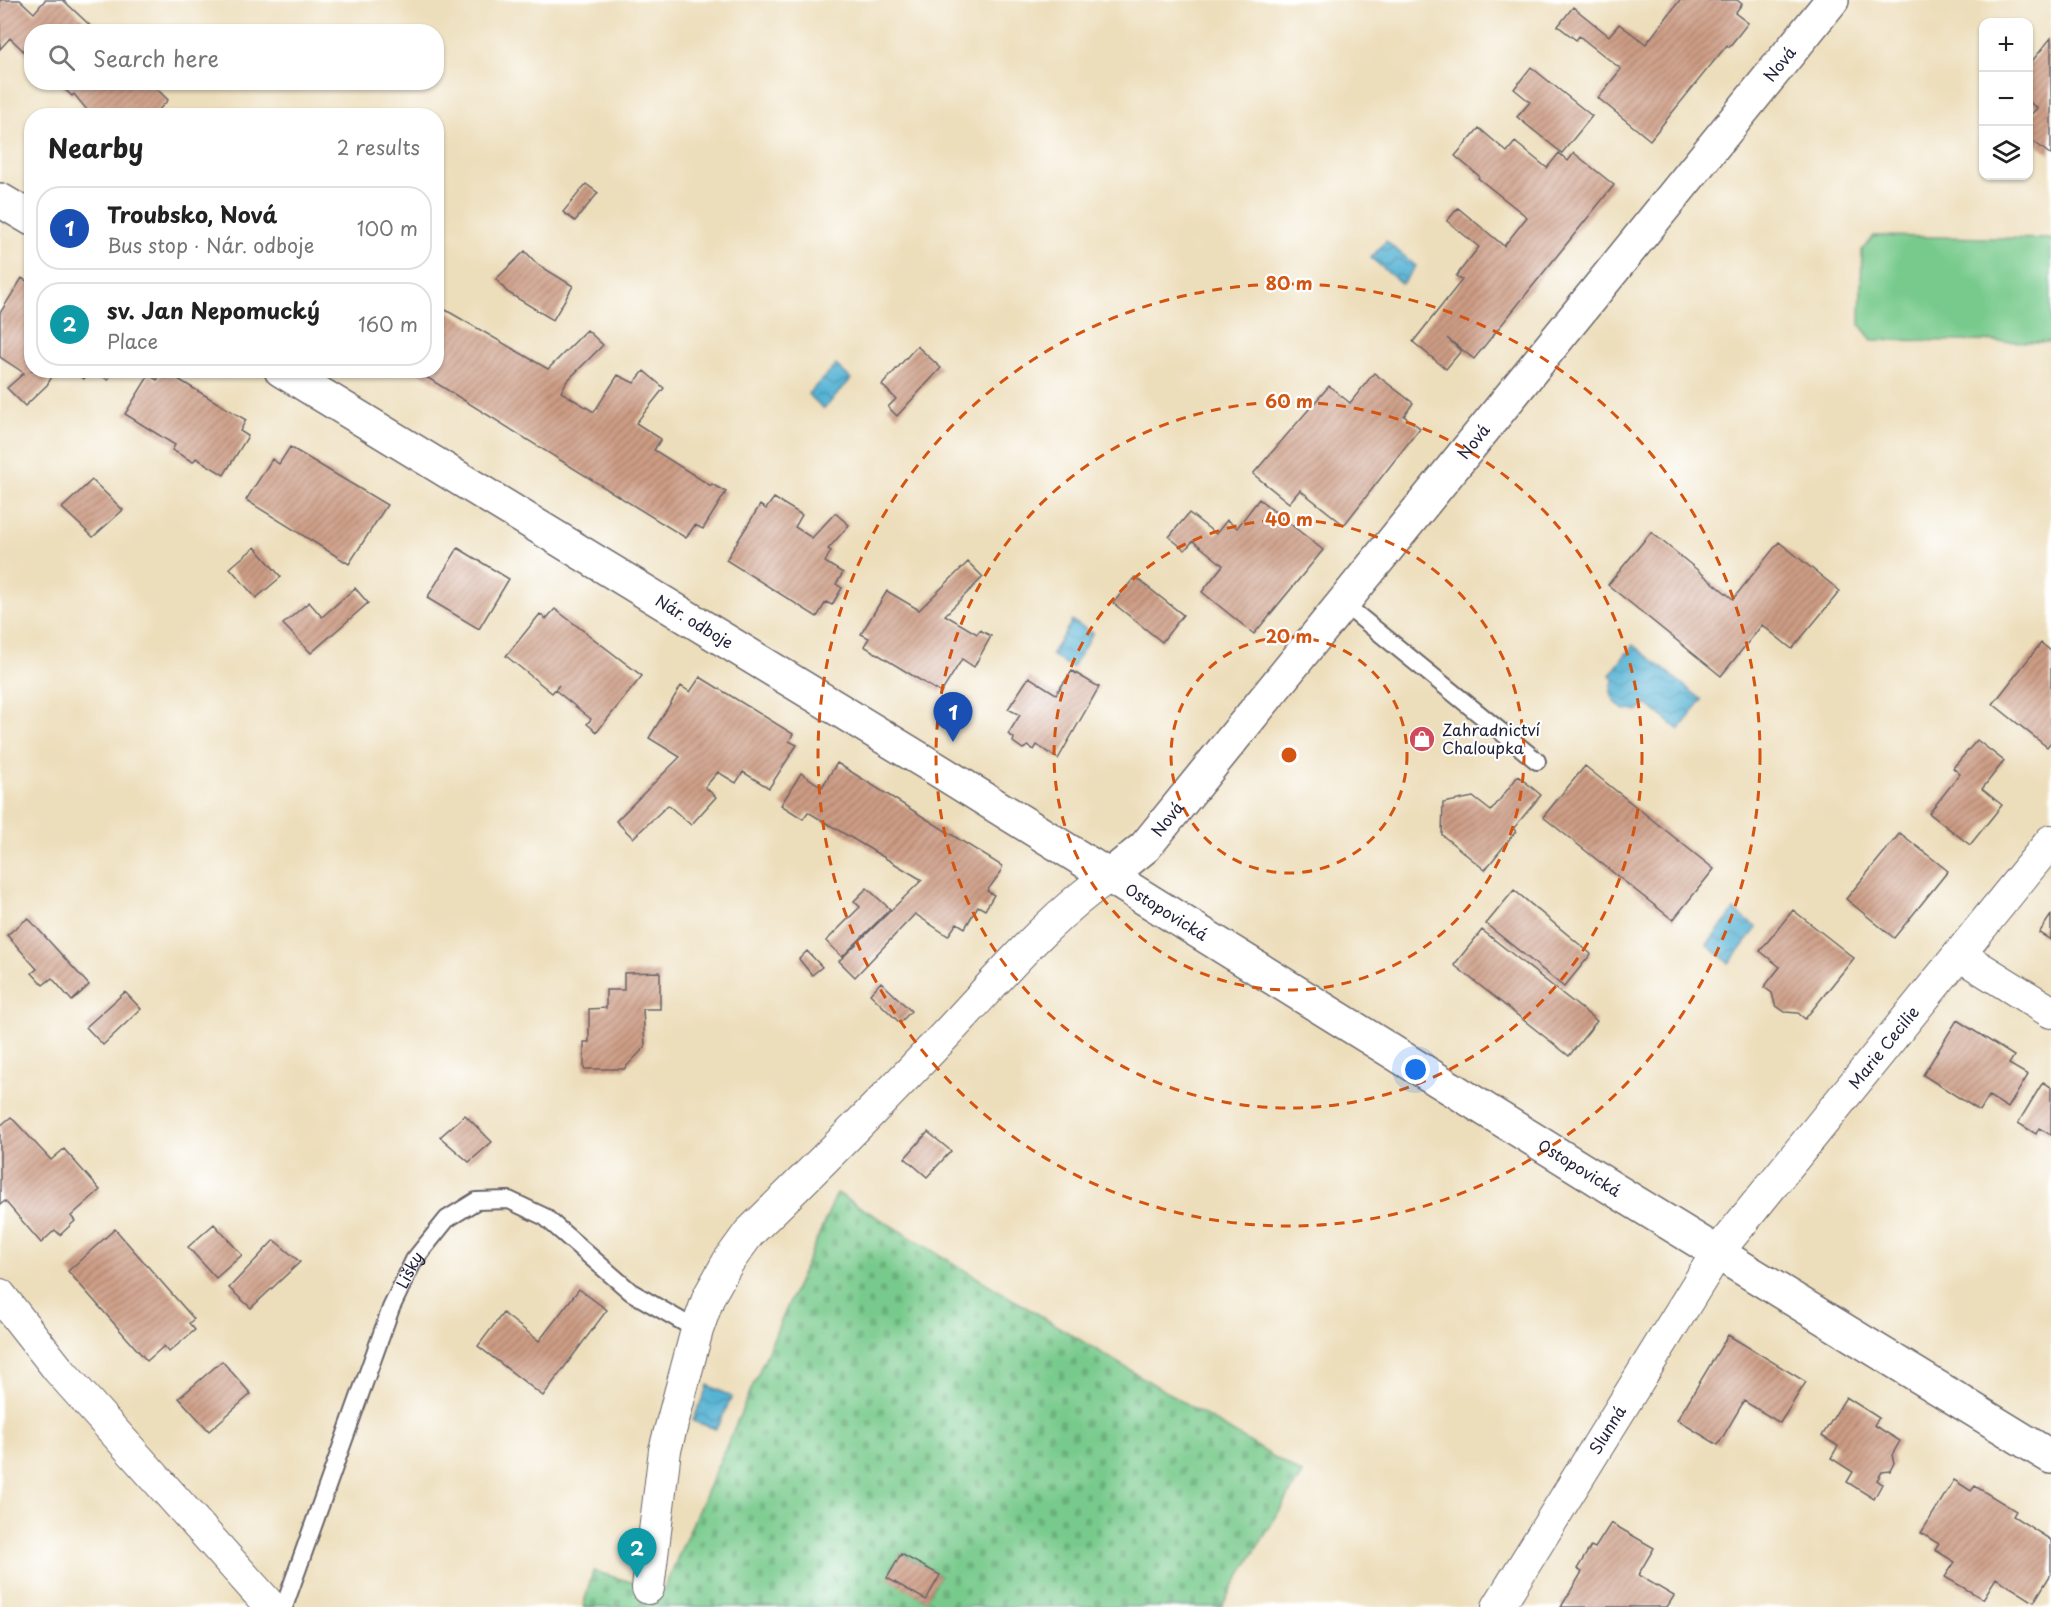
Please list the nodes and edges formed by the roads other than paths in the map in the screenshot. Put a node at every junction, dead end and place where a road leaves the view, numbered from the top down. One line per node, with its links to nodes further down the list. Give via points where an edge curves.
1 (1832, 0): 5 (street, Nová)
2 (0, 200): 3 (street)
3 (24, 214)
4 (293, 378): 8 (street, Nár. odboje)
5 (1344, 604): 6 (lane); 8 (street, Nová, via 1145,847)
6 (1537, 761)
7 (2051, 841): 9 (street, Marie Cecilie)
8 (1109, 876): 11 (street, Ostopovická); 13 (street, via 1041,932 902,1080 749,1233 709,1296)
9 (1960, 956): 10 (street); 11 (street, Marie Cecilie)
10 (2051, 1012)
11 (1717, 1253): 14 (street, Ostopovická); 18 (street, Slunná)
12 (0, 1295): 16 (street, via 58,1369)
13 (696, 1330): 15 (street, via 665,1450); 17 (lane, Lišky, via 631,1292 545,1217 527,1208 509,1200 476,1201 447,1219 414,1260 391,1308)
14 (2051, 1457)
15 (648, 1588)
16 (271, 1607)
17 (284, 1607)
18 (1498, 1607)

